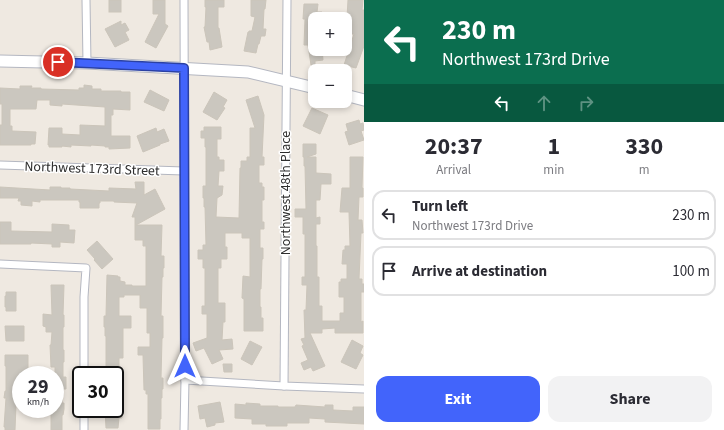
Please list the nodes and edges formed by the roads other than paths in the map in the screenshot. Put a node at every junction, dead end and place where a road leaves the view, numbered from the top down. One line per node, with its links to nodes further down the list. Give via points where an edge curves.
1 (86, 0): 5 (street)
2 (184, 0): 6 (street)
3 (286, 0): 7 (street, Northwest 48th Place)
4 (0, 61): 5 (street)
5 (87, 63): 6 (street)
6 (184, 68): 7 (street, via 248,72); 12 (street)
7 (286, 80): 8 (street); 16 (street, Northwest 48th Place)
8 (308, 86)
9 (352, 97): 10 (street)
10 (364, 100)
11 (0, 165): 12 (street, Northwest 173rd Street)
12 (184, 171): 15 (street)
13 (0, 264): 14 (street, via 86,268)
14 (84, 366)
15 (185, 380): 16 (street); 20 (street)
16 (284, 386): 17 (street)
17 (364, 389)
18 (84, 418): 19 (street)
19 (84, 430)
20 (184, 430)

